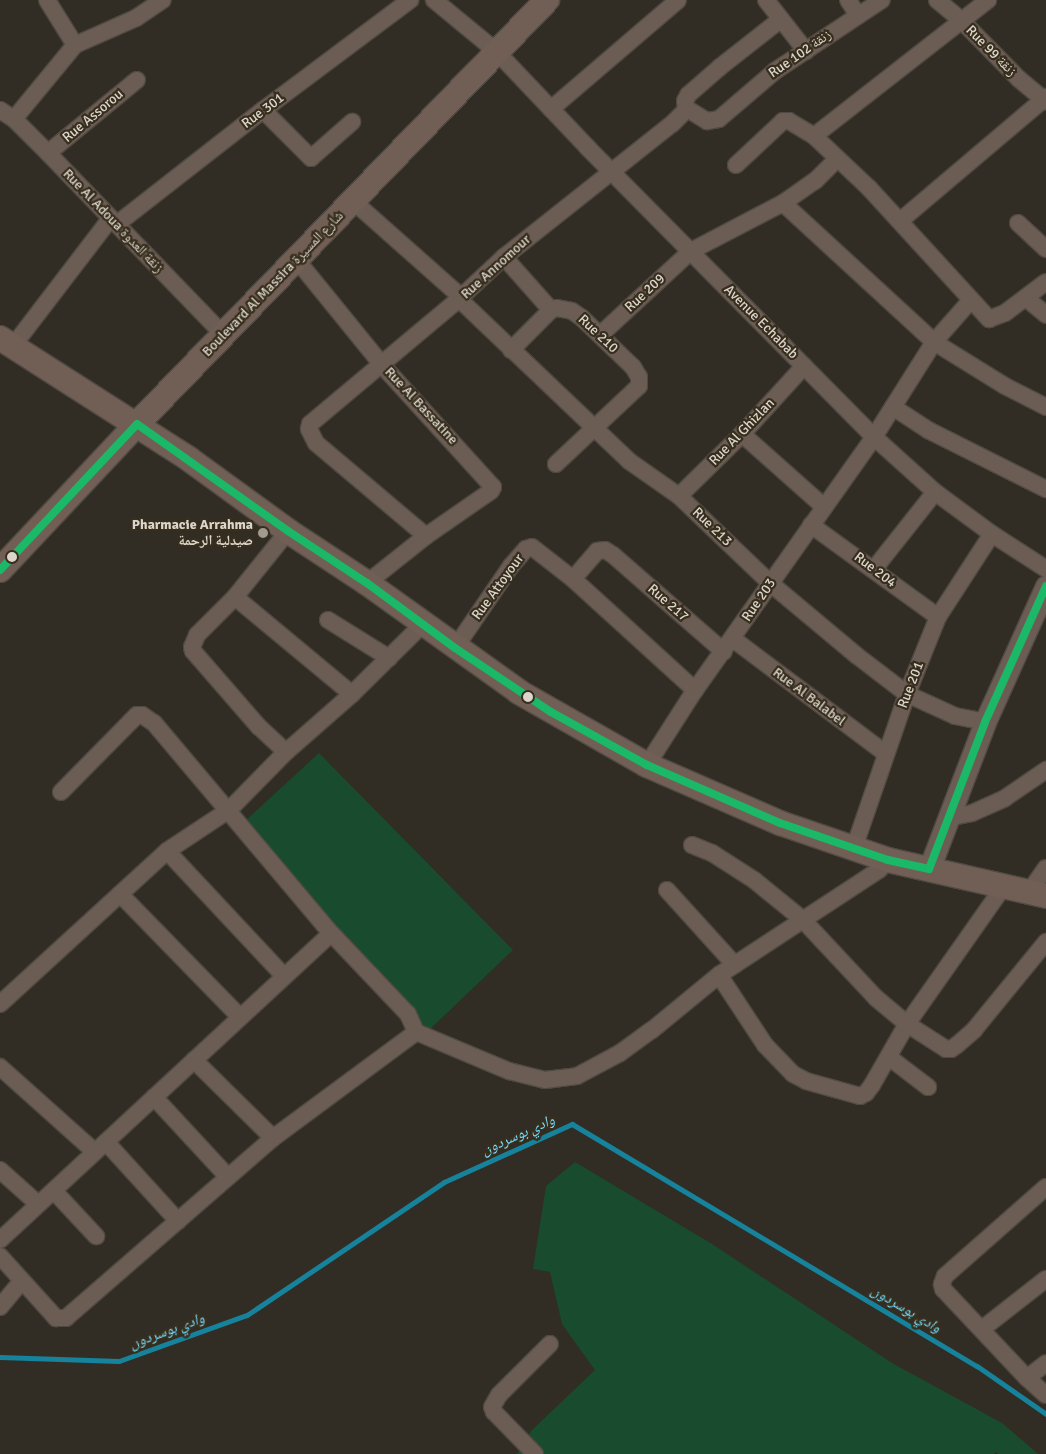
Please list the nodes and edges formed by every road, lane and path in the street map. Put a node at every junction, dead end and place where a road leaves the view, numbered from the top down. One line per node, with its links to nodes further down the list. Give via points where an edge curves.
1 (47, 0): 15 (street)
2 (163, 0): 15 (street, via 136,18)
3 (410, 0): 22 (street, Rue 301)
4 (434, 0): 17 (street, Avenue Echabab)
5 (547, 0): 17 (main road, Boulevard Al Massira شارع المسيرة)
6 (678, 0): 21 (street)
7 (766, 0): 13 (street)
8 (848, 0): 12 (street)
9 (882, 0): 12 (street, Rue 102 زنقة)
10 (937, 0): 14 (street, Rue 99 زنقة)
11 (988, 0): 14 (street)
12 (857, 14): 16 (street, Rue 102 زنقة)
13 (780, 20): 16 (street); 20 (street, Rue Annomour, via 688,95)
14 (962, 21): 19 (street, Rue 99 زنقة, via 1019,79); 25 (street)
15 (76, 45): 23 (street)
16 (806, 51): 20 (street, Rue 102 زنقة, via 769,75 723,116 707,121)
17 (497, 52): 21 (street, Avenue Echabab); 30 (main road, Boulevard Al Massira شارع المسيرة)
18 (137, 80): 26 (street, Rue Assorou)
19 (1045, 100): 33 (street)
20 (686, 108): 29 (street, Rue Annomour, via 672,124)
21 (551, 109): 29 (street, Avenue Echabab)
22 (263, 110): 24 (street, via 311,158); 32 (street, Rue 301)
23 (7, 114): 26 (street, Rue Al Adoua زنقة العدوة)
24 (352, 122)
25 (814, 136): 27 (street); 28 (street, via 794,124 783,122)
26 (48, 153): 32 (street, Rue Al Adoua زنقة العدوة)
27 (837, 159): 31 (street, Rue 209, via 815,181); 33 (street, via 858,176)
28 (736, 165)
29 (611, 171): 37 (street, Avenue Echabab); 38 (street, Rue Annomour)
30 (353, 201): 39 (main road, Boulevard Al Massira شارع المسيرة); 41 (street, Rue 213)
31 (783, 203): 37 (street, Rue 209); 49 (street)
32 (114, 221): 46 (street, Rue Al Adoua زنقة العدوة); 48 (street, Rue 301)
33 (900, 221): 43 (street)
34 (1018, 223): 35 (street)
35 (1040, 232): 36 (street)
36 (1046, 249)
37 (690, 250): 47 (street, Rue 209); 52 (street, Avenue Echabab)
38 (504, 257): 41 (street, Rue Annomour); 44 (street)
39 (296, 260): 46 (main road, Boulevard Al Massira شارع المسيرة); 51 (street, Rue Al Bassatine)
40 (1046, 282): 42 (street)
41 (460, 298): 50 (street, Rue 213); 51 (street, Rue Annomour)
42 (1026, 298): 43 (street, via 992,320); 45 (street)
43 (970, 300): 49 (street, Rue 203)
44 (551, 310): 47 (street, Rue 210, via 572,311); 50 (street)
45 (1046, 315)
46 (224, 335): 55 (main road, Boulevard Al Massira شارع المسيرة)
47 (600, 335): 56 (street, Rue 210, via 633,367 639,386)
48 (6, 342): 55 (main road)
49 (934, 342): 53 (street, via 1004,386); 54 (street, Rue 203)
50 (511, 350): 56 (street, Rue 213)
51 (382, 364): 67 (street, Rue Al Bassatine, via 493,487); 67 (street, Rue Annomour, via 314,420 309,429 316,443)
52 (804, 366): 57 (street, Rue Al Ghizlan); 58 (street, Avenue Echabab)
53 (1046, 407)
54 (893, 408): 58 (street, Rue 203); 60 (street, via 928,430)
55 (137, 424): 65 (main road); 70 (main road, Boulevard Al Massira شارع المسيرة)
56 (596, 428): 59 (street); 62 (street, Rue 213, via 629,461)
57 (742, 434): 62 (street, Rue Al Ghizlan); 63 (street)
58 (874, 437): 61 (street, Avenue Echabab); 63 (street, Rue 203)
59 (556, 464)
60 (1046, 489)
61 (935, 492): 66 (street, Avenue Echabab); 68 (street)
62 (679, 496): 73 (street, Rue 213)
63 (823, 506): 64 (street, Rue 203)
64 (811, 525): 68 (street, Rue 204); 73 (street, Rue 203)
65 (288, 531): 72 (main road); 75 (street)
66 (992, 534): 69 (street, Avenue Echabab); 76 (street, Rue 201)
67 (426, 536): 72 (street)
68 (874, 569): 76 (street, Rue 204)
69 (1046, 569)
70 (0, 570)
71 (573, 580): 79 (street, Rue 217, via 598,550 604,550); 80 (street, Rue Attoyour, via 532,547 526,548); 82 (street)
72 (366, 583): 78 (main road)
73 (770, 583): 79 (street, Rue 203); 84 (street, Rue 213)
74 (1046, 586): 85 (street)
75 (235, 597): 83 (street); 86 (street, via 197,635 193,651 259,727)
76 (938, 617): 84 (street, Rue 201)
77 (328, 620): 81 (street)
78 (423, 624): 80 (main road); 81 (street)
79 (728, 646): 82 (street, Rue 203); 87 (street, Rue Al Balabel)
80 (455, 648): 88 (main road, via 551,712)
81 (389, 658): 83 (street)
82 (695, 690): 88 (street, Rue 203)
83 (352, 694): 86 (street)
84 (907, 694): 85 (street, Rue 213, via 955,716); 87 (street, Rue 201)
85 (985, 722): 92 (street)
86 (286, 752): 91 (street)
87 (886, 754): 94 (street, Rue 201)
88 (647, 765): 94 (main road, via 780,823)
89 (1046, 770): 92 (street, via 1005,798 972,813)
90 (61, 792): 91 (street, via 140,714 154,723)
91 (229, 810): 95 (street); 104 (street)
92 (948, 818): 98 (street)
93 (692, 845): 103 (street, via 712,853 754,880)
94 (854, 848): 96 (main road)
95 (168, 851): 101 (street); 108 (street)
96 (888, 860): 98 (main road); 103 (street, via 879,870)
97 (1046, 868): 102 (street)
98 (929, 869): 99 (main road)
99 (1004, 886): 102 (main road); 111 (street)
100 (667, 890): 106 (street)
101 (120, 894): 109 (street); 110 (street)
102 (1037, 894)
103 (803, 920): 106 (street); 111 (street, via 876,998)
104 (331, 933): 108 (street); 112 (street, via 408,1014)
105 (1046, 942): 111 (street, via 974,1030 952,1049 946,1049)
106 (735, 965): 107 (street)
107 (719, 975): 112 (street, via 620,1053 577,1076 545,1080 509,1071); 113 (street, via 765,1045 798,1078 860,1096 866,1093)
108 (284, 976): 110 (street)
109 (0, 1004)
110 (240, 1017): 114 (street)
111 (907, 1024): 113 (street)
112 (416, 1032): 118 (street)
113 (890, 1058): 116 (street)
114 (194, 1060): 117 (street); 118 (street)
115 (0, 1067): 119 (street)
116 (928, 1087)
117 (154, 1097): 119 (street); 121 (street)
118 (273, 1138): 121 (street)
119 (100, 1147): 123 (street); 125 (street)
120 (0, 1170): 124 (street)
121 (228, 1177): 125 (street)
122 (1046, 1187): 132 (street, via 943,1280 943,1289)
123 (54, 1191): 124 (street); 126 (street)
124 (38, 1204): 127 (street)
125 (178, 1220): 130 (street, via 66,1318 56,1318)
126 (96, 1236)
127 (0, 1240)
128 (0, 1256): 130 (street)
129 (1046, 1279): 132 (street)
130 (22, 1281): 131 (street)
131 (0, 1307)
132 (982, 1330): 135 (street)
133 (550, 1344): 137 (street, via 499,1395 492,1407)
134 (1046, 1363): 135 (street)
135 (1027, 1378): 136 (street)
136 (1046, 1395)
137 (534, 1454)

